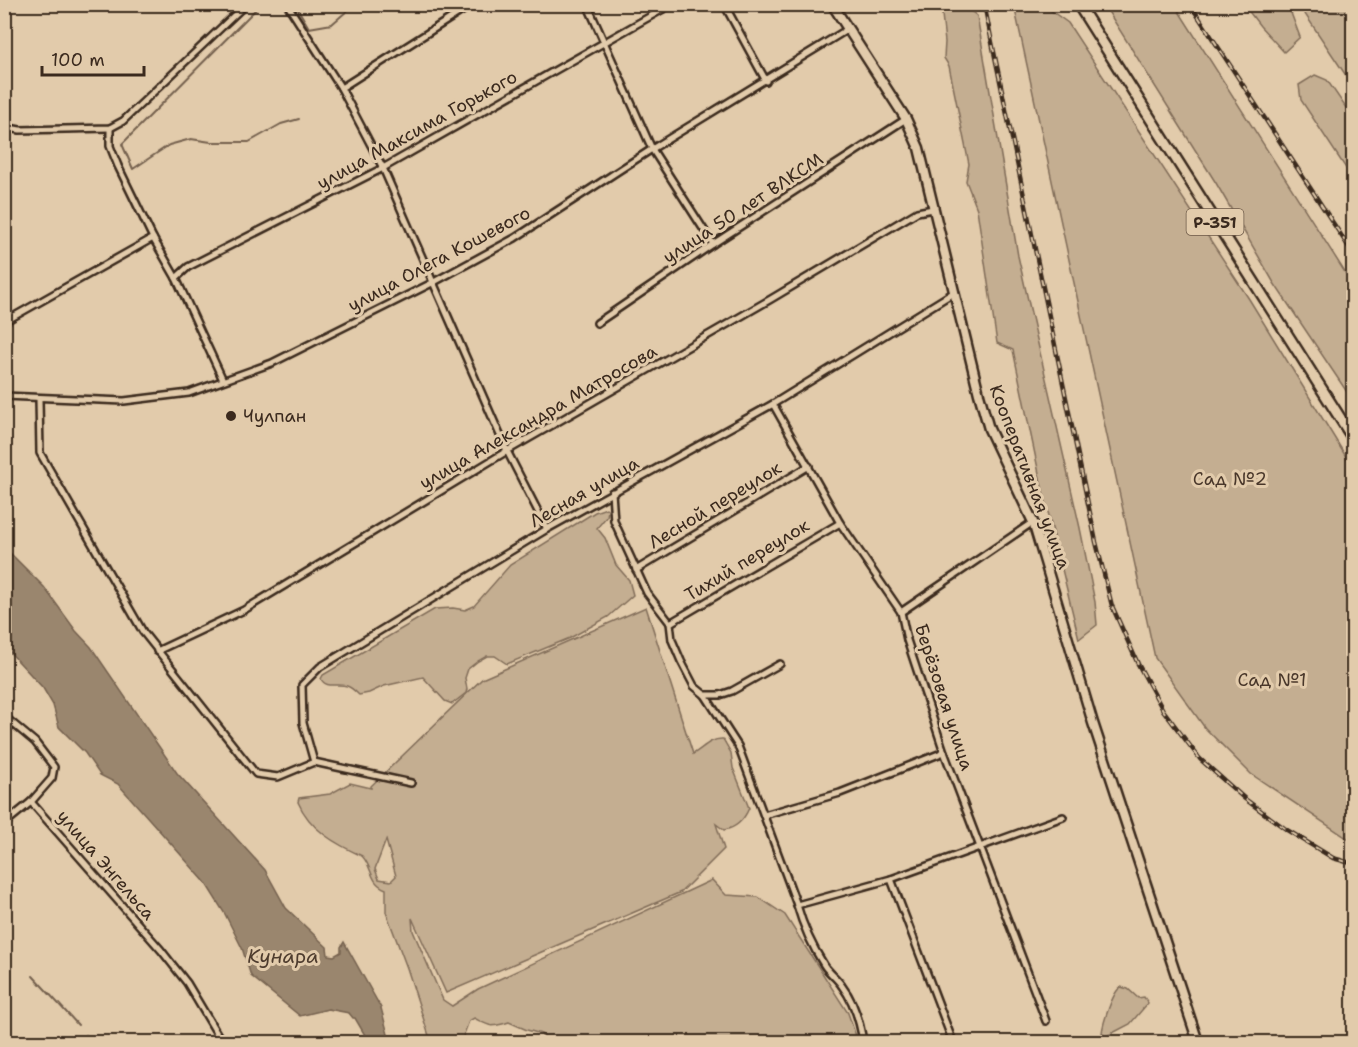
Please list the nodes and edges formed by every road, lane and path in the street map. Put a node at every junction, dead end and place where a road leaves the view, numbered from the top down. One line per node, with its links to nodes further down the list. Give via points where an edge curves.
1 (246, 4): 15 (street)
2 (287, 4): 12 (street)
3 (473, 4): 12 (street)
4 (587, 4): 10 (street)
5 (672, 4): 10 (street, улица Максима Горького)
6 (724, 4): 11 (street)
7 (832, 4): 9 (main road, Кооперативная улица)
8 (1078, 4): 30 (main road, Р-351)
9 (848, 29): 11 (street, улица Олега Кошевого); 13 (main road, Кооперативная улица)
10 (604, 44): 16 (street); 17 (street, улица Максима Горького)
11 (766, 81): 16 (street, улица Олега Кошевого)
12 (341, 88): 17 (street)
13 (906, 118): 18 (main road, Кооперативная улица, via 919,148); 20 (street, улица 50 лет ВЛКСМ)
14 (4, 126): 15 (street, via 20,130)
15 (110, 128): 19 (street, via 110,146 117,166)
16 (652, 149): 20 (street); 22 (street, улица Олега Кошевого, via 515,238)
17 (383, 168): 21 (street, улица Максима Горького, via 188,267); 22 (street)
18 (933, 209): 23 (main road, Кооперативная улица); 31 (street, улица Александра Матросова, via 917,212)
19 (153, 238): 21 (street); 24 (street)
20 (713, 244): 25 (street, улица 50 лет ВЛКСМ)
21 (176, 278): 26 (street)
22 (434, 282): 26 (street, улица Олега Кошевого, via 272,363); 31 (street)
23 (954, 293): 29 (street, Лесная улица); 34 (main road, Кооперативная улица, via 990,429)
24 (4, 322)
25 (597, 323)
26 (223, 380): 28 (street, улица Олега Кошевого, via 189,393 124,401)
27 (4, 396): 28 (street, улица Олега Кошевого)
28 (39, 399): 40 (street, via 40,453)
29 (773, 404): 32 (street, Берёзовая улица); 33 (street, Лесная улица)
30 (1353, 440)
31 (507, 451): 36 (street); 40 (street, улица Александра Матросова, via 244,610)
32 (809, 466): 35 (street, Берёзовая улица); 37 (street, Лесной переулок)
33 (612, 492): 36 (street, Лесная улица); 37 (street, via 614,521)
34 (1033, 522): 38 (street); 58 (main road, Кооперативная улица, via 1093,723)
35 (840, 523): 38 (street, Берёзовая улица); 39 (street, Тихий переулок)
36 (547, 529): 45 (street, Лесная улица, via 320,667 302,685 303,723)
37 (636, 570): 39 (street, via 647,593)
38 (901, 612): 44 (street, Берёзовая улица)
39 (670, 623): 42 (street, via 672,640 693,686)
40 (157, 651): 45 (street, via 256,774 278,777)
41 (780, 664): 42 (street, via 732,691)
42 (705, 695): 48 (street, via 738,746)
43 (4, 716): 47 (street, via 35,742 54,766 52,778)
44 (944, 752): 48 (street, via 840,793); 51 (street, Берёзовая улица)
45 (314, 762): 46 (street)
46 (411, 783)
47 (31, 802): 50 (street); 55 (street, улица Энгельса, via 174,966)
48 (764, 816): 53 (street)
49 (1063, 816): 51 (street)
50 (4, 824)
51 (981, 847): 52 (street); 54 (street, Берёзовая улица)
52 (891, 879): 53 (street); 57 (street)
53 (797, 905): 56 (street, via 804,928 824,965 850,999 859,1018)
54 (1046, 1021)
55 (222, 1042)
56 (863, 1042)
57 (953, 1042)
58 (1198, 1042)

